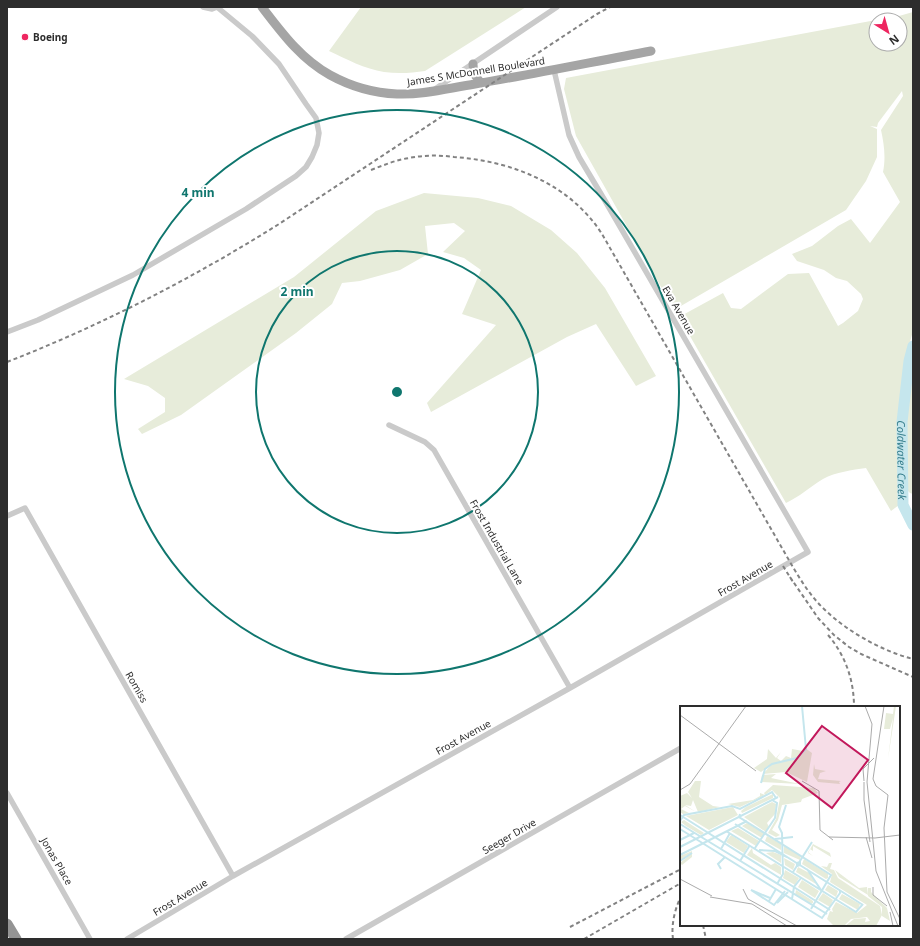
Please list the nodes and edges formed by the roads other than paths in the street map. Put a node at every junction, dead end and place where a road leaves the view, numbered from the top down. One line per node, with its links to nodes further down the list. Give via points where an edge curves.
1 (203, 7): 2 (street)
2 (217, 7): 10 (street, via 252,36 279,64 316,118 319,133 317,145 306,167 246,209 133,275 42,319)
3 (262, 7): 9 (main road, James S McDonnell Boulevard, via 284,36 311,62 330,75 377,92 416,94)
4 (557, 7): 6 (street)
5 (651, 52): 7 (main road, James S McDonnell Boulevard)
6 (473, 64): 8 (main road, via 473,70); 9 (street)
7 (554, 70): 8 (main road, James S McDonnell Boulevard); 13 (street, Eva Avenue, via 569,135 579,157)
8 (482, 83): 9 (main road, James S McDonnell Boulevard)
9 (432, 91)
10 (7, 332)
11 (389, 425): 14 (street, Frost Industrial Lane, via 425,442 434,450)
12 (7, 516): 17 (street, Romiss, via 24,508)
13 (808, 552): 14 (street, Frost Avenue)
14 (570, 688): 17 (street, Frost Avenue)
15 (680, 749): 22 (street, Seeger Drive)
16 (7, 792): 20 (street, Jonas Place)
17 (233, 876): 21 (street, Frost Avenue)
18 (7, 924): 19 (highway)
19 (16, 939)
20 (90, 939)
21 (126, 939)
22 (346, 939)

